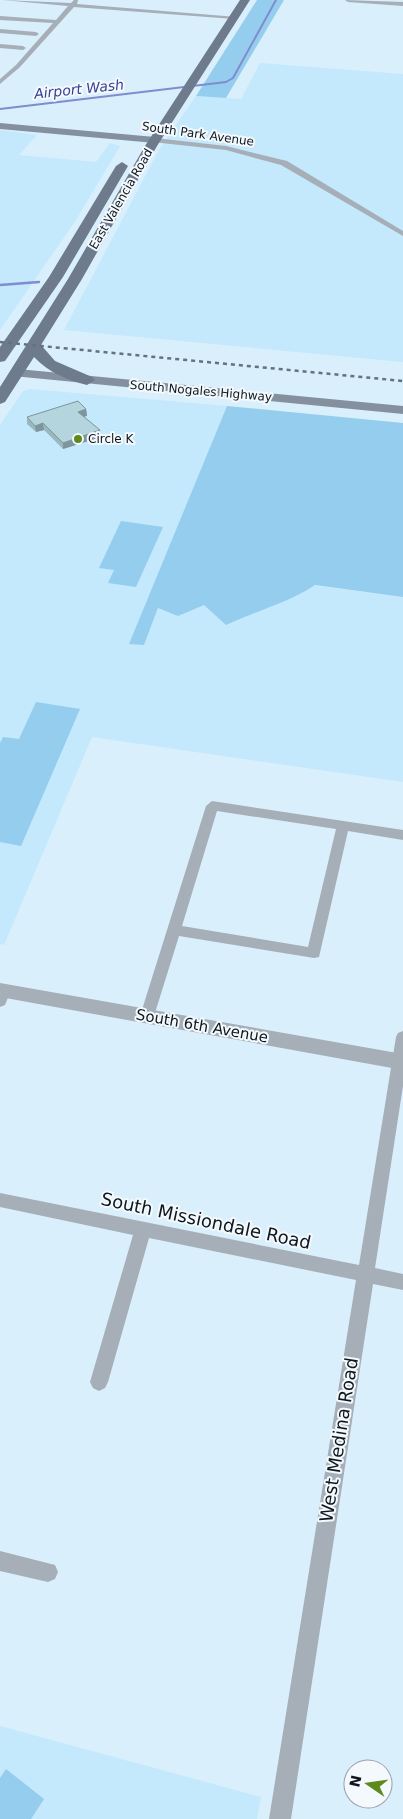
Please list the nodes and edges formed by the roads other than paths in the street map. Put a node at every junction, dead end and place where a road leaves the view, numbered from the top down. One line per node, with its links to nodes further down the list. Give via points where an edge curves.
1 (5, 0): 4 (street)
2 (245, 0): 7 (main road, East Valencia Road)
3 (348, 0): 5 (street)
4 (75, 2): 6 (street); 9 (street)
5 (403, 4)
6 (224, 12): 7 (street); 10 (main road)
7 (234, 17): 18 (main road, East Valencia Road)
8 (0, 18): 9 (street)
9 (58, 22): 15 (street)
10 (212, 29)
11 (0, 31): 12 (street)
12 (36, 34)
13 (0, 46): 14 (street)
14 (23, 48)
15 (0, 82)
16 (0, 126): 17 (main road, South Park Avenue)
17 (142, 134): 18 (main road, South Park Avenue); 19 (main road, East Valencia Road)
18 (155, 140): 20 (main road, East Valencia Road); 21 (street, South Park Avenue, via 226,148 284,163)
19 (102, 203): 20 (main road); 22 (main road, East Valencia Road)
20 (120, 204): 23 (main road, East Valencia Road)
21 (403, 234)
22 (56, 277): 23 (main road); 25 (main road, East Valencia Road)
23 (75, 279): 24 (main road, East Valencia Road)
24 (34, 346): 27 (main road, East Valencia Road); 28 (main road, via 49,365)
25 (0, 358)
26 (0, 372): 27 (main road, South Nogales Highway)
27 (18, 373): 28 (main road, South Nogales Highway); 29 (main road, East Valencia Road)
28 (87, 380): 30 (main road, South Nogales Highway)
29 (0, 399)
30 (403, 410)
31 (343, 826): 32 (street); 33 (street, via 212,806); 33 (street, via 314,953)
32 (403, 836)
33 (173, 930): 35 (street)
34 (1, 994): 35 (street, South 6th Avenue)
35 (146, 1016): 37 (street, South 6th Avenue)
36 (403, 1037): 37 (street, West Medina Road)
37 (401, 1061): 40 (street, West Medina Road)
38 (0, 1200): 39 (street, South Missiondale Road)
39 (144, 1229): 40 (street, South Missiondale Road); 42 (street)
40 (366, 1274): 41 (street, South Missiondale Road); 45 (street, West Medina Road)
41 (403, 1282)
42 (99, 1382)
43 (0, 1561): 44 (street)
44 (48, 1572)
45 (280, 1819)

